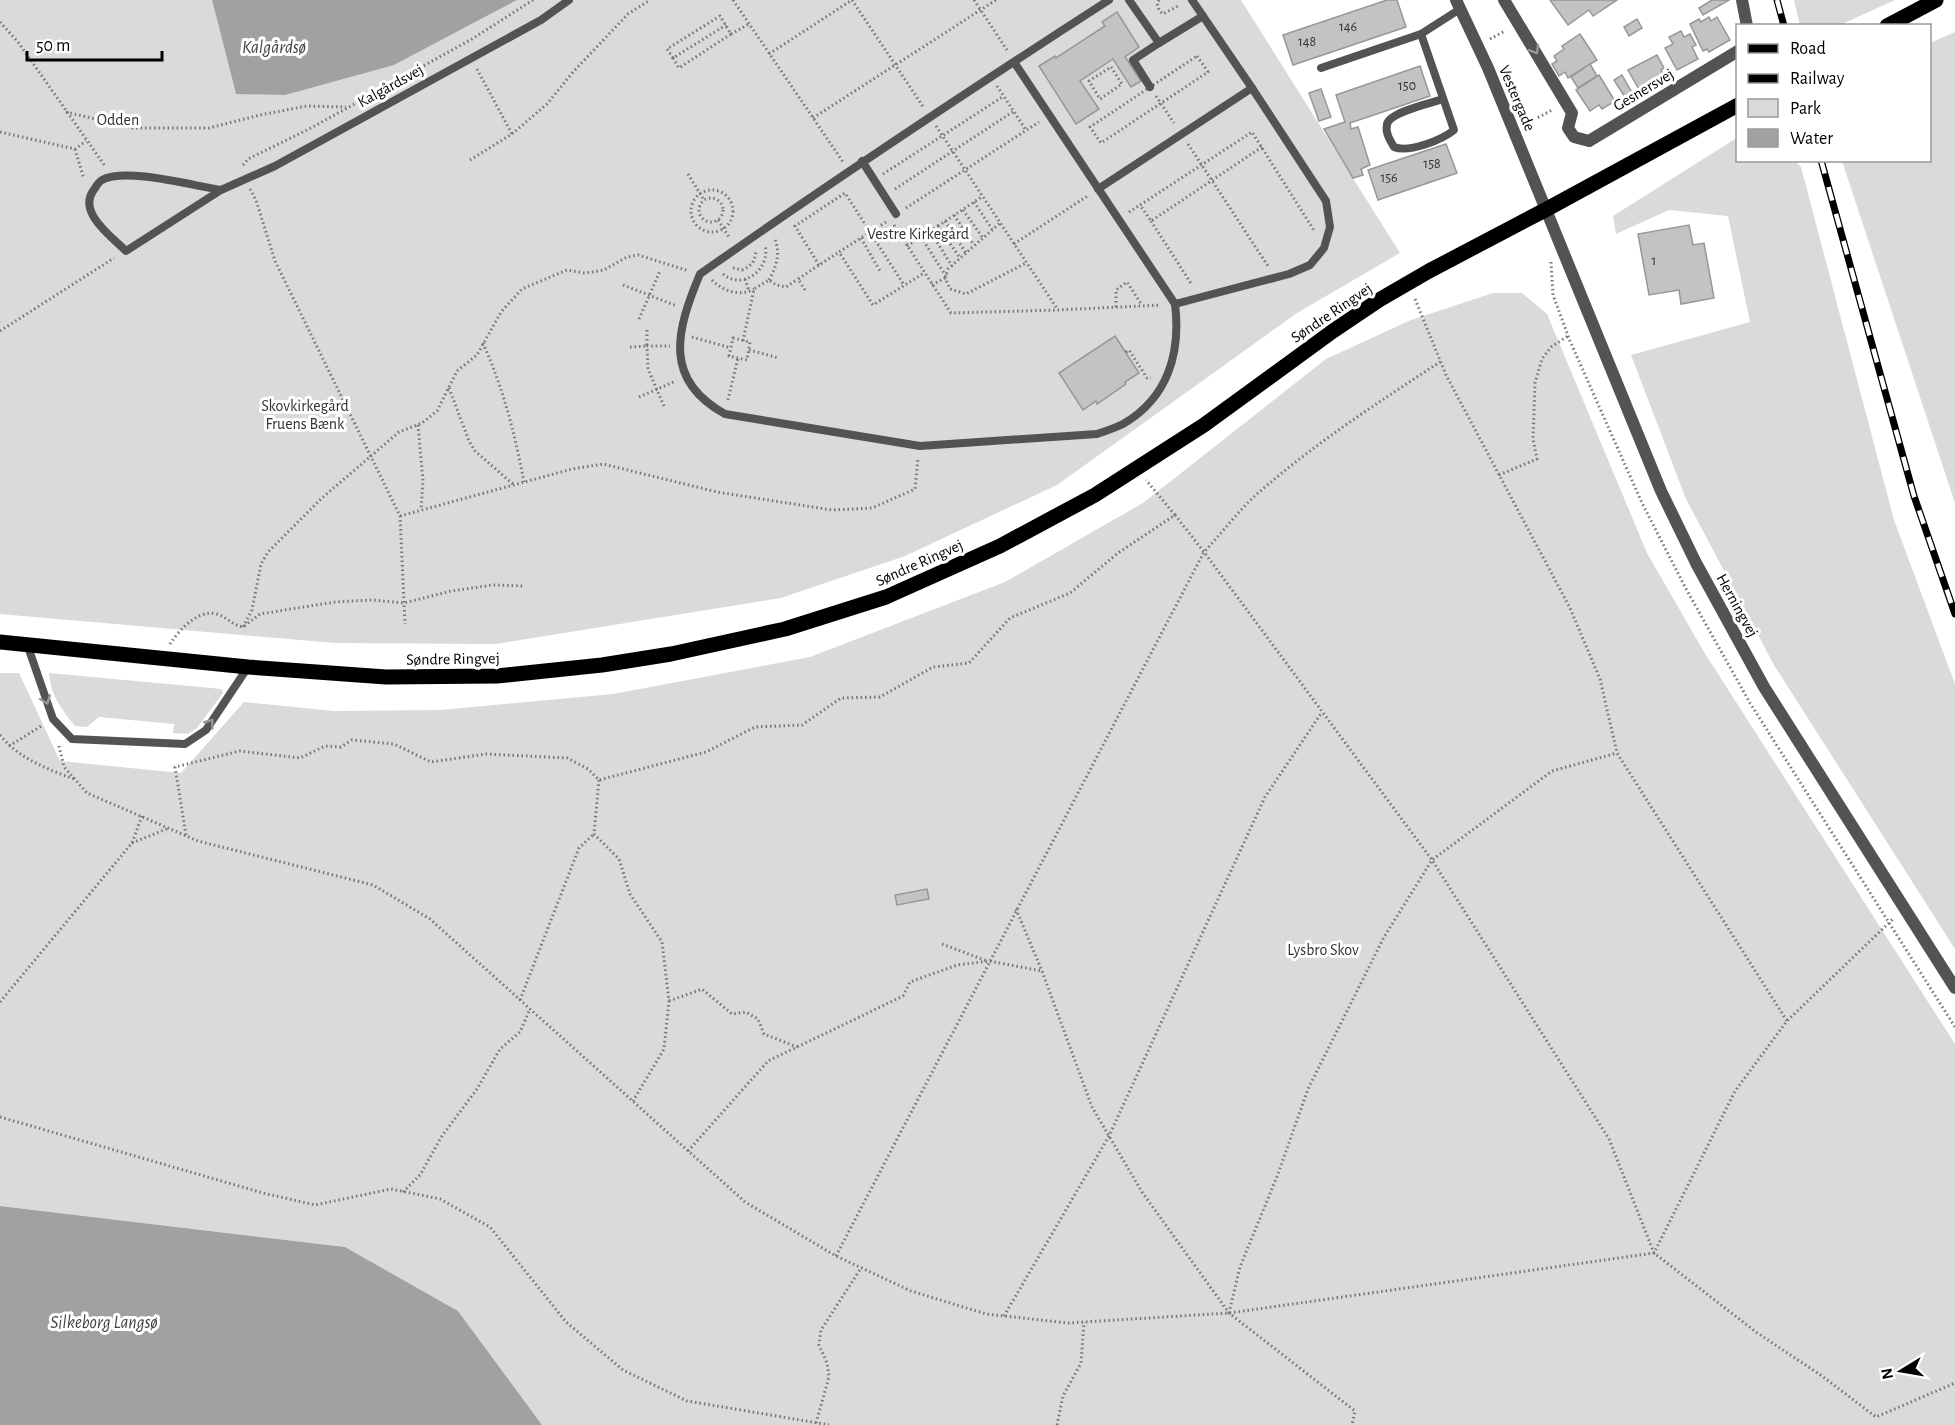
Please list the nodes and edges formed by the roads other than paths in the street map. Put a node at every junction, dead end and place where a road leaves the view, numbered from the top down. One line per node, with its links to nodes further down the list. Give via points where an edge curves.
1 (569, 0): 23 (lane, Kalgårdsvej, via 541,20 275,166)
2 (1109, 0): 15 (lane)
3 (1128, 0): 13 (lane)
4 (1190, 0): 9 (lane)
5 (1504, 0): 14 (street, Gesnersvej, one-way to 14, via 1572,113 1568,128 1574,138 1589,141)
6 (1742, 0): 10 (street)
7 (1936, 0): 11 (main road)
8 (1458, 5): 12 (lane); 24 (street, Vestergade)
9 (1203, 16): 13 (lane); 18 (lane)
10 (1747, 24)
11 (1891, 24)
12 (1422, 34): 16 (lane); 19 (lane)
13 (1159, 43): 17 (lane, via 1133,60)
14 (1736, 52)
15 (1014, 62): 21 (lane); 22 (lane)
16 (1321, 68)
17 (1150, 87)
18 (1252, 88): 22 (lane); 26 (lane, via 1326,201 1330,226 1324,248 1310,265 1276,278)
19 (1443, 99): 19 (lane, via 1454,130 1445,137 1402,150 1394,147 1388,136 1388,121 1396,114)
20 (1736, 106): 24 (main road, Søndre Ringvej)
21 (862, 161): 25 (lane); 26 (lane, via 700,274 681,334 680,358 686,377 707,404 725,414 920,446 1097,434 1146,408 1164,381 1176,353 1178,326)
22 (1098, 189): 26 (lane)
23 (221, 190): 23 (lane, Kalgårdsvej, via 126,251 98,224 90,209 90,195 100,181 113,176 132,175)
24 (1547, 209): 29 (main road, Søndre Ringvej, via 1409,283 1333,331 1204,425 1095,495 886,597 785,629 671,654 498,676 386,677); 30 (street, Herningvej, via 1661,491 1696,563 1764,687)
25 (896, 214)
26 (1174, 304)
27 (0, 642): 28 (main road, Søndre Ringvej)
28 (27, 644): 29 (main road, Søndre Ringvej); 29 (lane, one-way to 29, via 53,719 72,739 185,744 206,730)
29 (248, 667)
30 (1955, 988)

